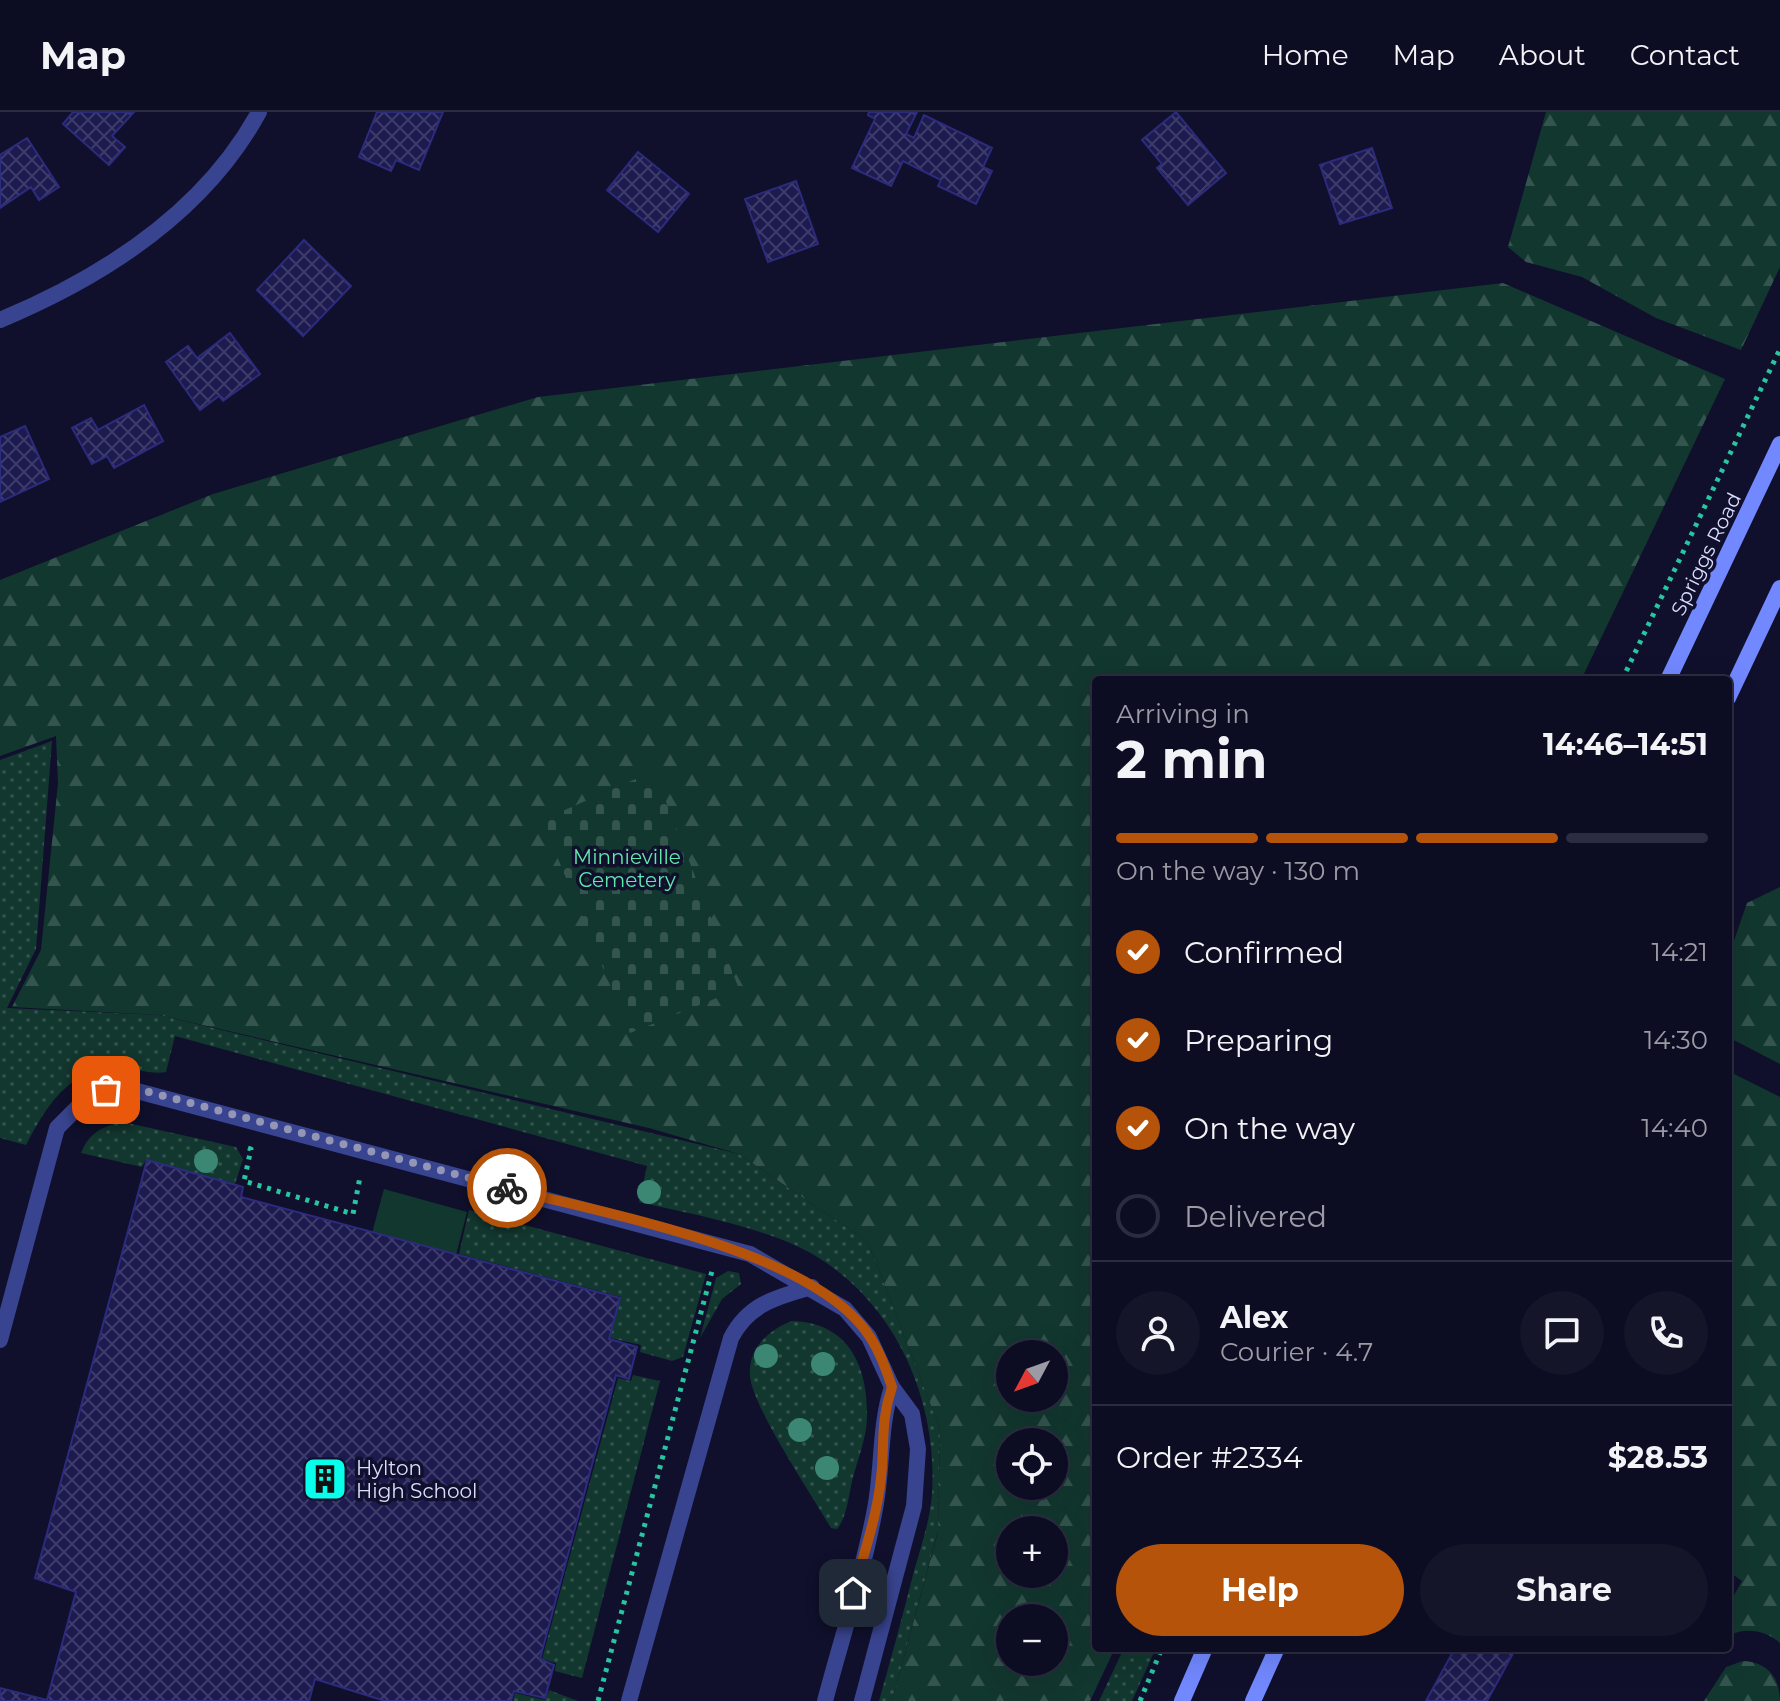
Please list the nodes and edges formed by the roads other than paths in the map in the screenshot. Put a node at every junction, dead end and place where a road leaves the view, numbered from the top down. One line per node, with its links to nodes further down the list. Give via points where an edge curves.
1 (259, 112): 2 (street, via 244,140 164,226 112,265)
2 (0, 320)
3 (1780, 444): 5 (main road, Spriggs Road)
4 (1780, 588): 6 (main road)
5 (1670, 676)
6 (1732, 690)
7 (812, 1287): 8 (street, via 750,1254 122,1087 88,1097 57,1128); 9 (street, via 863,1327); 12 (street, via 767,1300 739,1322 731,1338)
8 (0, 1340)
9 (892, 1387): 13 (street, via 882,1416 875,1513); 14 (street, via 912,1414 918,1475)
10 (1203, 1652): 15 (main road)
11 (1275, 1652): 16 (main road)
12 (629, 1701)
13 (825, 1701)
14 (862, 1701)
15 (1182, 1701)
16 (1253, 1701)

